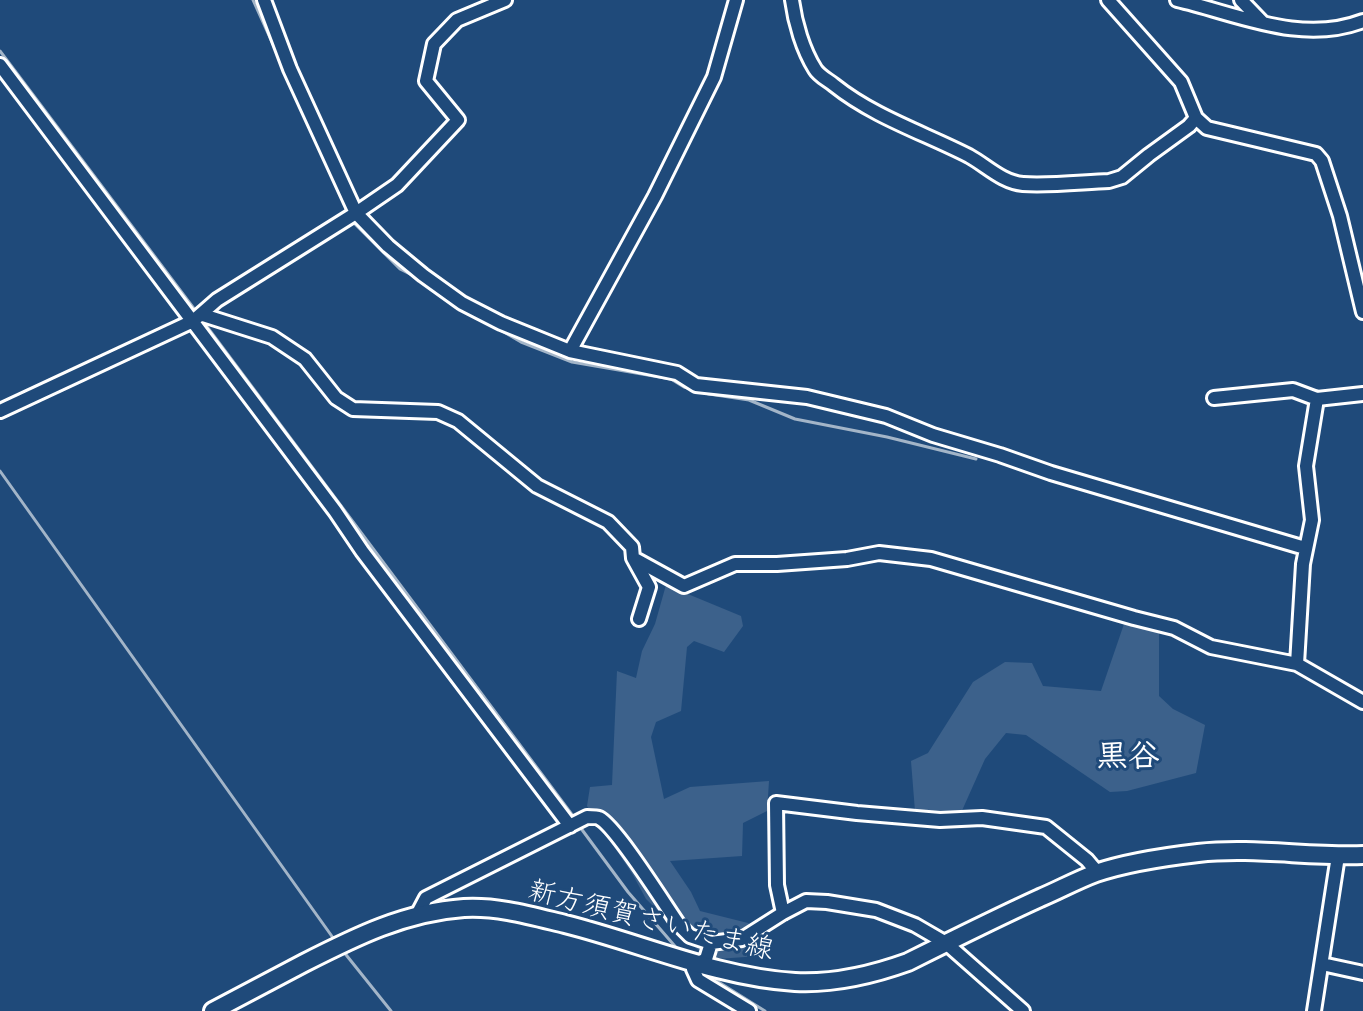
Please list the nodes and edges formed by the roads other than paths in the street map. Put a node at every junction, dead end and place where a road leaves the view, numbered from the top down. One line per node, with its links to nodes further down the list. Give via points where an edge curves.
1 (264, 0): 12 (street)
2 (505, 0): 12 (street, via 457,20 434,44 426,81 458,120 397,185)
3 (736, 0): 15 (street, via 714,77)
4 (792, 0): 11 (street, via 816,71 880,114 1006,180 1022,184 1122,177)
5 (1108, 0): 11 (street, via 1181,82)
6 (1177, 0): 9 (street)
7 (1241, 0): 9 (street)
8 (1363, 21): 9 (street, via 1325,30)
9 (1264, 24)
10 (0, 65): 14 (street)
11 (1196, 118): 13 (street, via 1207,128 1316,154 1340,216)
12 (356, 213): 14 (street, via 217,300); 15 (street, via 388,246 462,303)
13 (1363, 312)
14 (198, 318): 19 (street); 21 (street, via 272,337 305,359 336,398 353,409 438,412 458,421 537,486 608,522 632,547); 25 (street, via 362,551)
15 (570, 351): 20 (street, via 677,373 696,385 807,397 886,416 1051,473)
16 (1363, 394): 18 (street)
17 (1214, 398): 18 (street, via 1293,390)
18 (1317, 399): 20 (street, via 1306,466 1312,520)
19 (0, 411)
20 (1305, 548): 23 (street)
21 (633, 558): 22 (street, via 649,587); 23 (street, via 684,586 735,564 879,553 931,559 1174,628 1211,647)
22 (639, 619)
23 (1297, 664): 24 (street)
24 (1363, 702)
25 (570, 826): 30 (street, via 426,898); 31 (street, via 587,817 608,825 679,925 690,936)
26 (1363, 855): 27 (main road, 新方須賀さいたま線)
27 (1338, 856): 28 (main road, 新方須賀さいたま線, via 1201,853); 34 (street)
28 (1098, 873): 29 (street, via 1046,827 776,803 777,885); 32 (main road, 新方須賀さいたま線)
29 (783, 913): 31 (street, via 742,939); 32 (street, via 806,901 876,910)
30 (417, 915): 33 (main road, 新方須賀さいたま線, via 467,908 511,911); 36 (main road, 新方須賀さいたま線, via 372,930)
31 (711, 943): 33 (street, via 706,959)
32 (946, 943): 33 (main road, 新方須賀さいたま線, via 882,971 824,981 761,978); 38 (street)
33 (698, 963): 37 (street, via 693,969 698,980)
34 (1322, 964): 35 (street); 39 (street)
35 (1363, 973)
36 (213, 1011)
37 (749, 1011)
38 (1023, 1011)
39 (1314, 1011)

